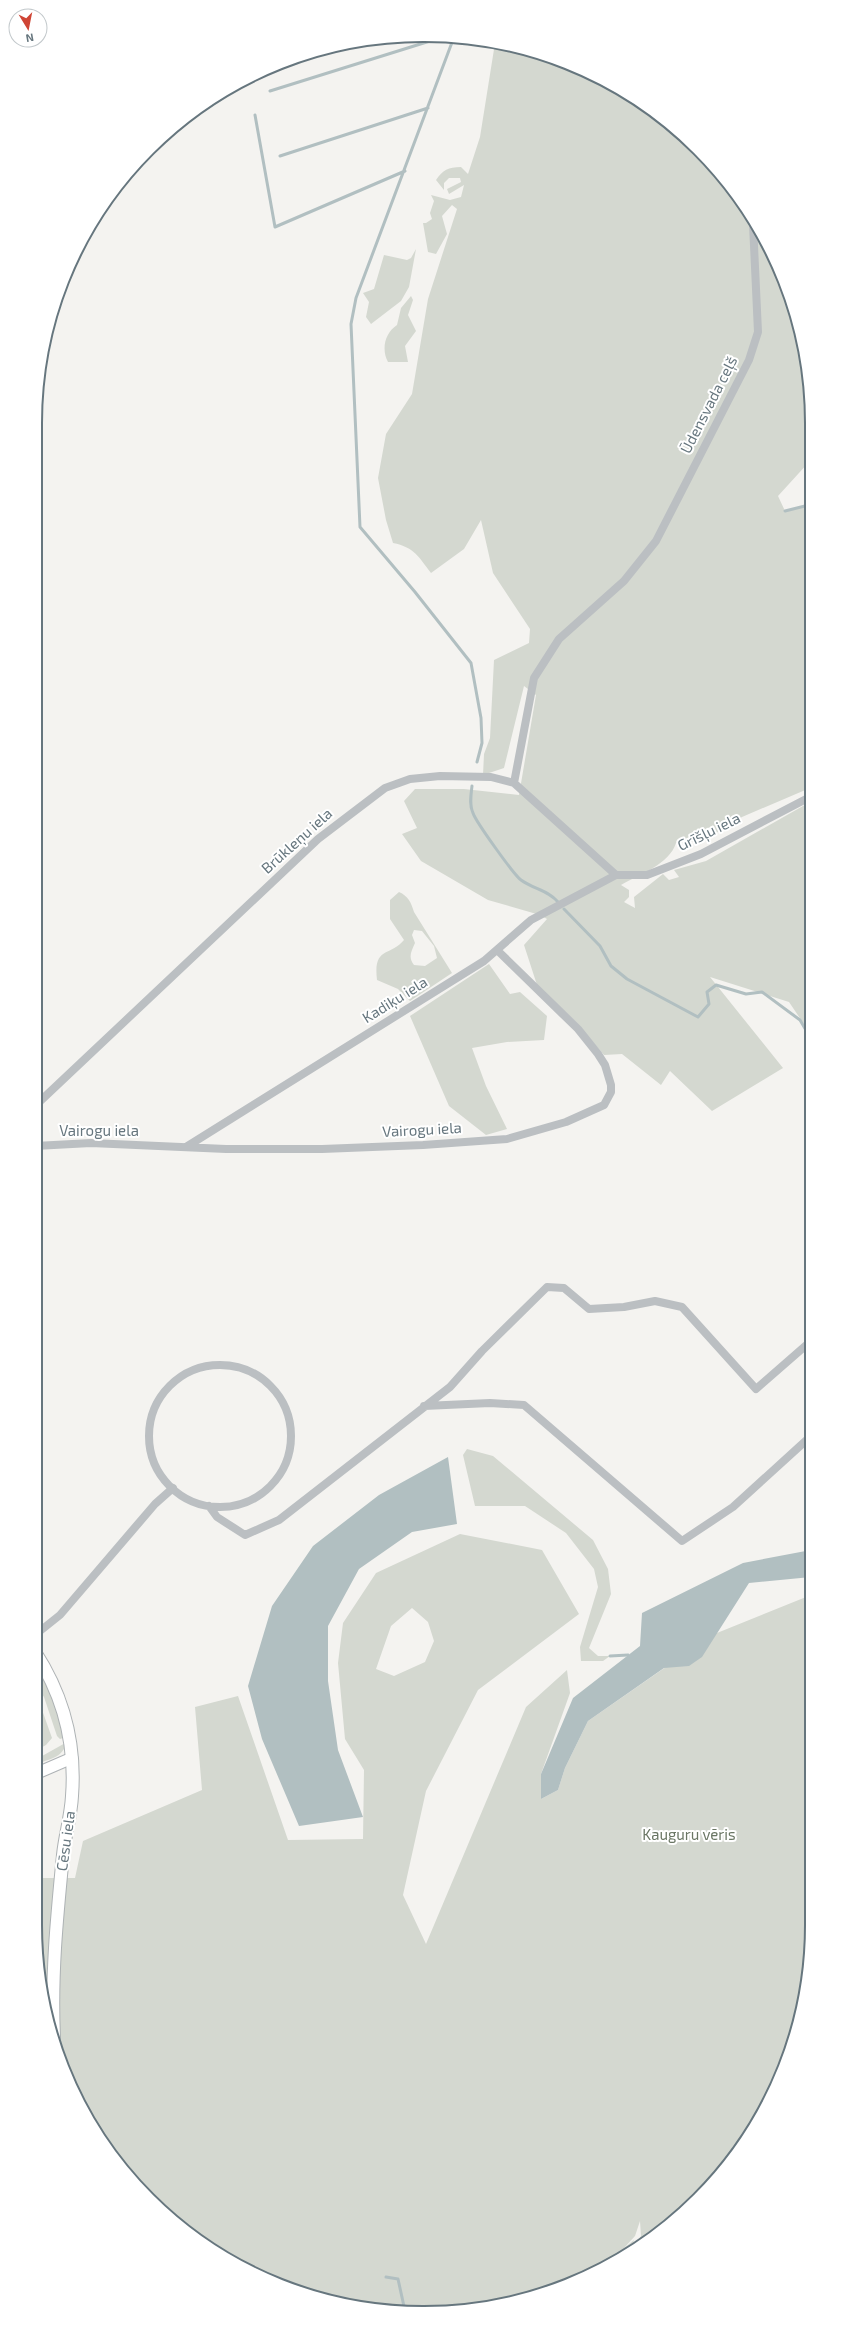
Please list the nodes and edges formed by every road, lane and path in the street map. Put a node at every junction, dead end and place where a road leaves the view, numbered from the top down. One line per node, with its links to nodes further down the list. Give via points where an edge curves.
1 (753, 232): 2 (street, Ūdensvada ceļš, via 758,332 749,360 656,541 624,581 563,635 534,678)
2 (514, 783): 4 (street, Brūkleņu iela); 6 (street, Brūkleņu iela, via 491,777 440,776 410,779 385,788 318,839)
3 (805, 800): 4 (street, Grīšļu iela, via 701,854 647,875)
4 (616, 875): 5 (street, Kadiķu iela, via 522,926)
5 (497, 950): 8 (street, Kadiķu iela); 8 (street, Vairogu iela, via 578,1029 598,1054 611,1085 611,1092 604,1105 566,1122 507,1138 322,1149)
6 (42, 1099)
7 (42, 1146): 8 (street, Vairogu iela, via 91,1143)
8 (186, 1147)
9 (805, 1346): 10 (street, via 756,1389 682,1307 655,1301 624,1307 589,1309 564,1288 547,1287 482,1351 450,1387)
10 (424, 1406): 11 (street, via 490,1403 524,1405 682,1541 733,1508); 13 (street, via 279,1520 245,1535 217,1517)
11 (805, 1442)
12 (173, 1488): 13 (street, via 194,1502); 13 (street, via 156,1467 150,1446 150,1424 157,1402 171,1385 189,1372 203,1367 232,1365 253,1372 271,1386 283,1401 290,1420 292,1440 288,1459 265,1491 248,1501 229,1506); 14 (street, via 155,1504 60,1615)
13 (209, 1506)
14 (42, 1629)
15 (42, 1662): 16 (main road, Cēsu iela, via 63,1706)
16 (72, 1758): 17 (main road); 18 (main road, Cēsu iela, via 72,1796 63,1854)
17 (42, 1771)
18 (50, 2004)

